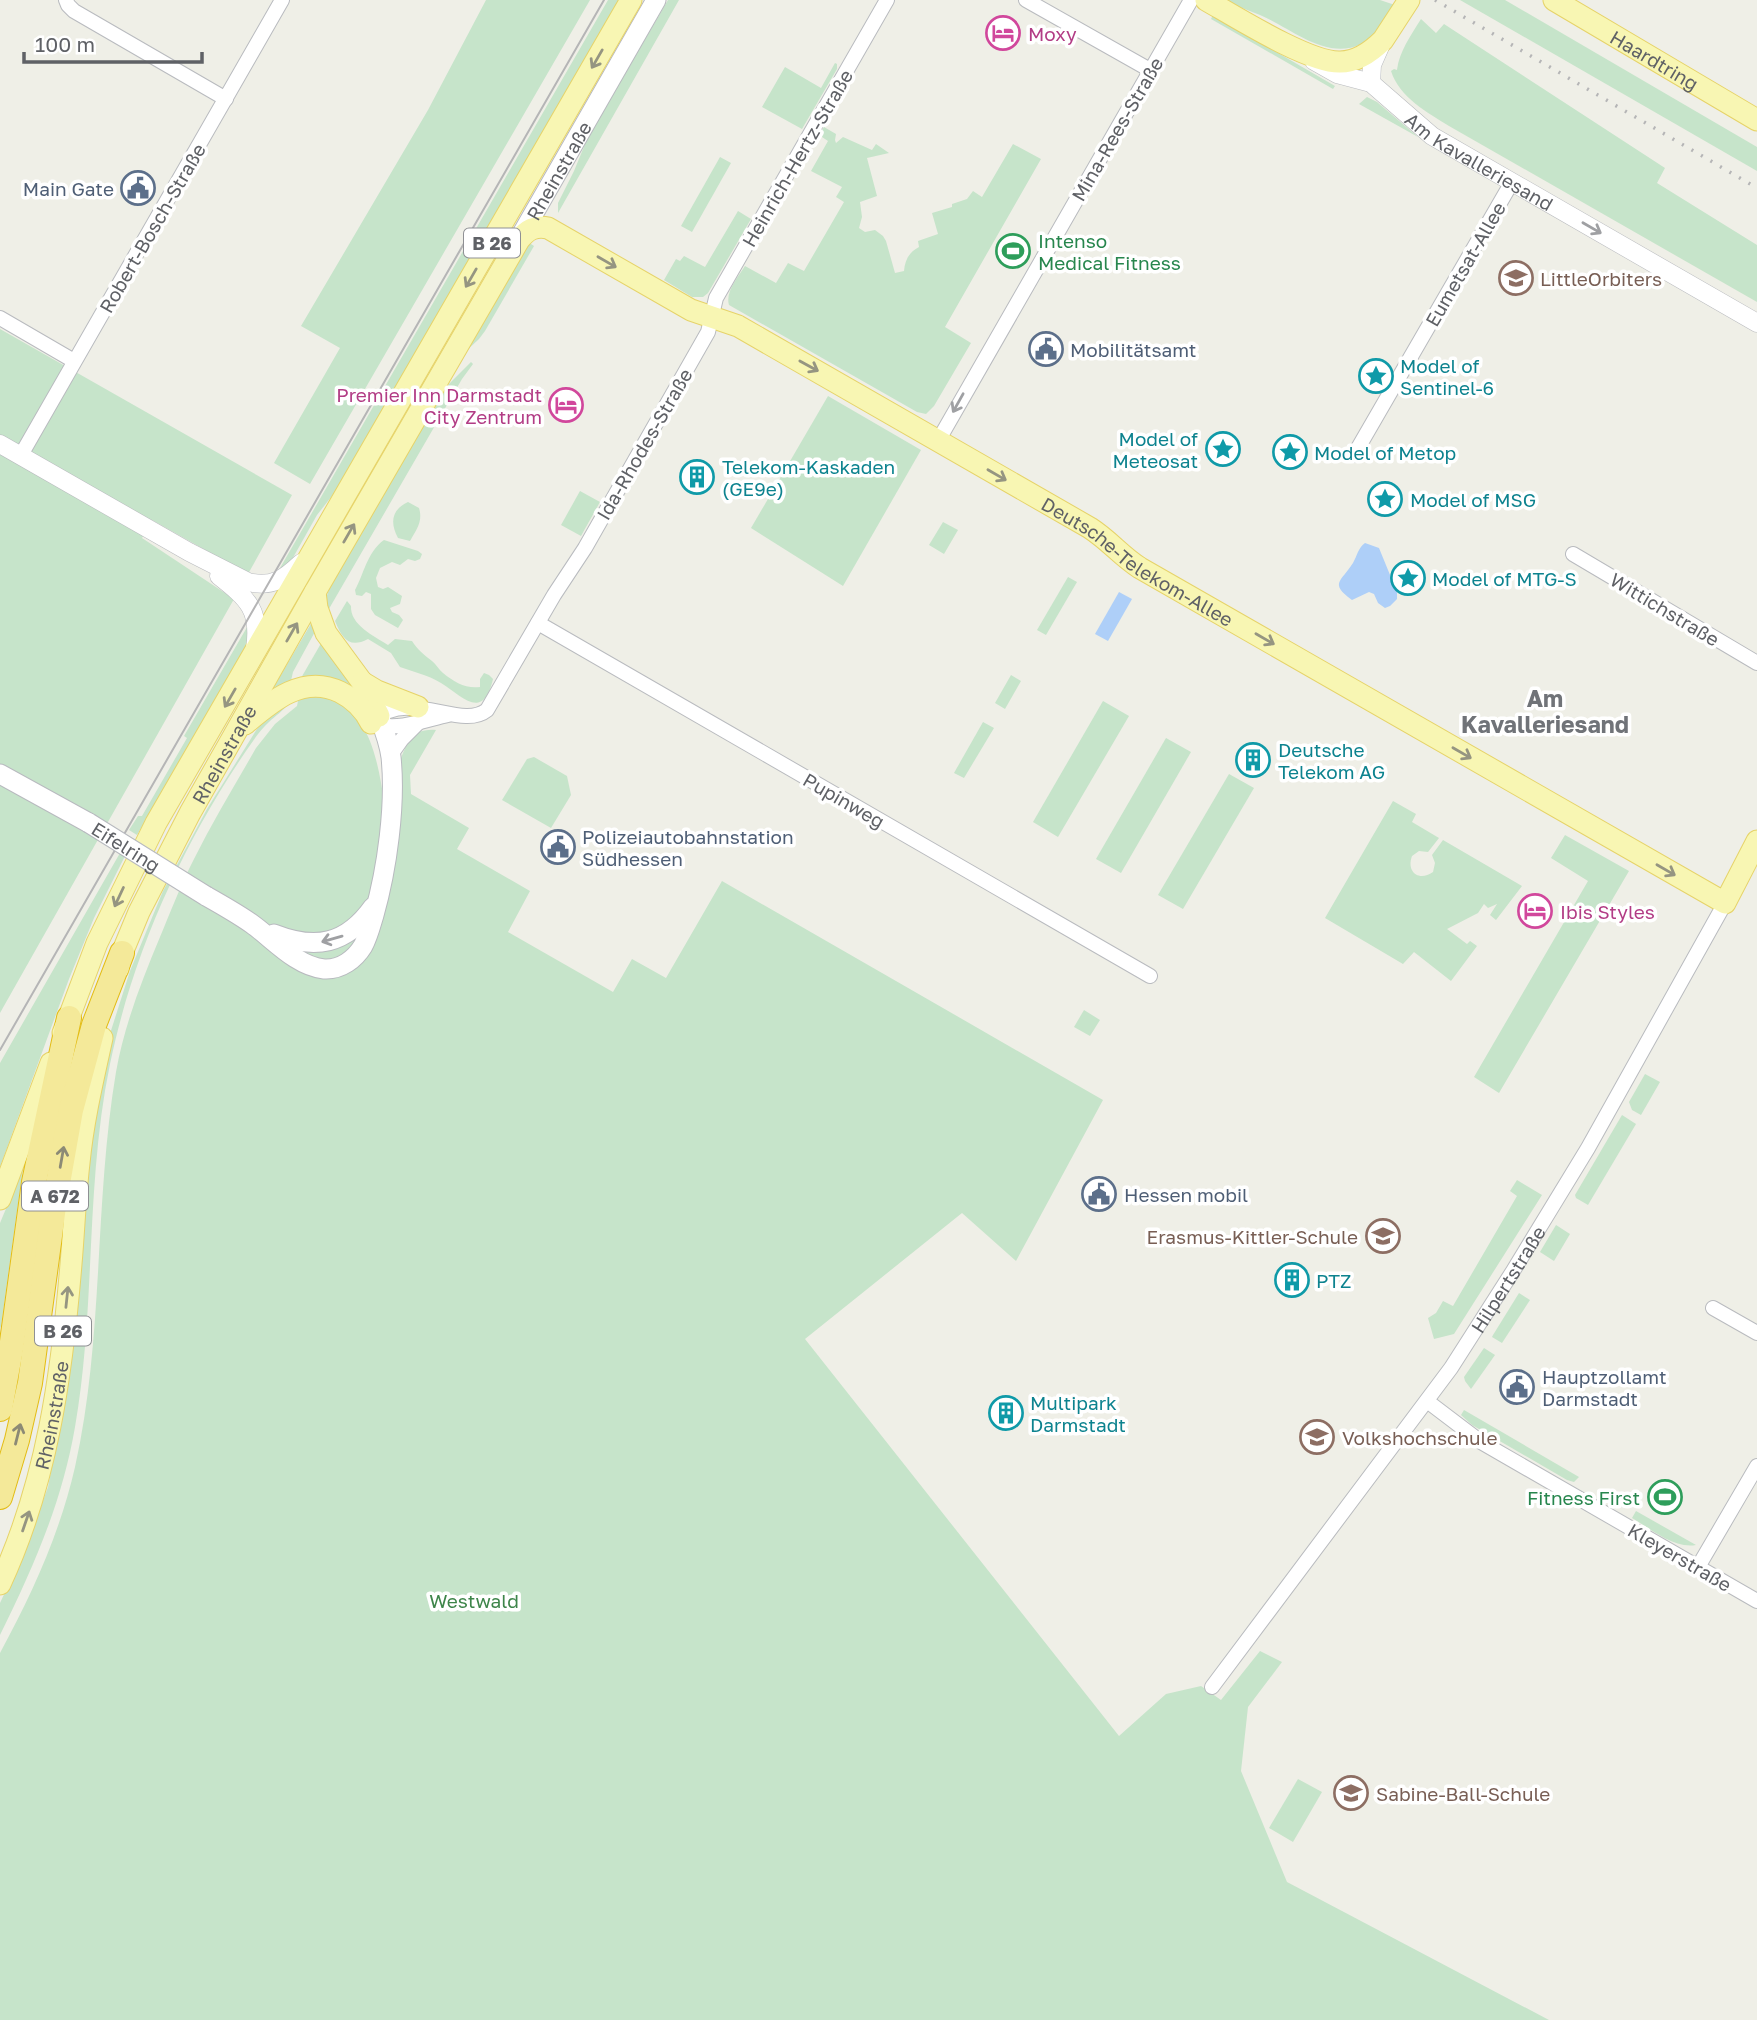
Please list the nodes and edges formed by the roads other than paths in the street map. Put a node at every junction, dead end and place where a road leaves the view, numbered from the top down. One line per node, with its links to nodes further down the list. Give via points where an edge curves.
1 (66, 0): 16 (street, via 74,11)
2 (282, 0): 16 (street, Robert-Bosch-Straße)
3 (631, 0): 29 (main road, Rheinstraße / B 26, one-way to 29)
4 (656, 0): 19 (main road, Rheinstraße / B 26)
5 (887, 0): 20 (street, Heinrich-Hertz-Straße, via 716,298)
6 (1026, 0): 14 (street)
7 (1192, 0): 14 (street, Mina-Rees-Straße)
8 (1206, 0): 12 (main road, Am Kavalleriesand)
9 (1554, 0): 17 (main road, Haardtring)
10 (1406, 4): 11 (main road)
11 (1384, 40): 12 (main road, via 1366,54 1343,62); 13 (street)
12 (1306, 54): 13 (street, via 1346,71); 15 (street, Am Kavalleriesand, via 1337,74)
13 (1373, 61): 15 (street)
14 (1150, 70): 24 (street, Mina-Rees-Straße, one-way to 24)
15 (1371, 83): 18 (street, Am Kavalleriesand, via 1432,136)
16 (226, 99): 23 (street, Robert-Bosch-Straße)
17 (1757, 120)
18 (1512, 181): 22 (street, Am Kavalleriesand, one-way to 22); 27 (street, Eumetsat-Allee)
19 (519, 240): 20 (main road, Deutsche-Telekom-Allee, one-way to 20, via 533,228 548,228 691,310); 31 (main road, Rheinstraße / B 26, one-way to 19)
20 (712, 317): 24 (main road, Deutsche-Telekom-Allee, one-way to 24, via 738,326); 32 (street, Ida-Rhodes-Straße, via 708,332)
21 (0, 318): 23 (street)
22 (1757, 323)
23 (74, 361): 26 (street, Robert-Bosch-Straße)
24 (938, 441): 44 (main road, Deutsche-Telekom-Allee, one-way to 44, via 1090,528 1140,568)
25 (0, 444): 26 (street)
26 (21, 455): 28 (street)
27 (1354, 455)
28 (189, 552): 29 (street, via 259,584 288,576); 33 (street, via 248,603 258,631)
29 (312, 553): 33 (main road, Rheinstraße / B 26)
30 (1573, 554): 34 (street, Wittichstraße)
31 (315, 592): 35 (main road, via 326,633); 38 (main road, Rheinstraße / B 26, one-way to 31)
32 (538, 622): 36 (street, via 487,710 477,716); 47 (street, Pupinweg)
33 (254, 656): 48 (main road, Rheinstraße / B 26, one-way to 48, via 156,823 97,943)
34 (1757, 663)
35 (362, 682): 36 (main road); 37 (main road)
36 (419, 714): 37 (street, via 394,709); 39 (street)
37 (378, 722): 38 (main road, via 347,696 309,686 278,698); 39 (main road, Eifelring); 41 (main road, Eifelring)
38 (234, 734): 46 (main road, Rheinstraße / B 26, via 170,851)
39 (390, 756): 41 (main road, Eifelring)
40 (0, 774): 45 (main road, Eifelring, bridge)
41 (391, 807): 43 (main road, Eifelring)
42 (1757, 841): 44 (main road, Hilpertstraße)
43 (380, 894): 45 (main road, Eifelring, one-way to 45, via 362,920 335,940 303,943); 45 (main road, Eifelring, via 363,945 337,968 304,962)
44 (1725, 903): 52 (street, Hilpertstraße, via 1581,1159)
45 (251, 923)
46 (122, 953): 55 (highway, A 672, one-way to 46, via 30,1383 71,1110 94,1025); 57 (main road, Rheinstraße / B 26, one-way to 46, via 28,1516 50,1432 79,1161 94,1071)
47 (1150, 976)
48 (69, 1018): 49 (main road, Rheinstraße / B 26); 53 (highway, A 672, via 34,1182)
49 (0, 1199)
50 (1713, 1308): 51 (street)
51 (1757, 1333)
52 (1427, 1401): 56 (street, Kleyerstraße, via 1488,1446); 59 (street, Hilpertstraße)
53 (0, 1409)
54 (1757, 1466): 56 (street)
55 (0, 1497)
56 (1698, 1567): 58 (street, Kleyerstraße)
57 (0, 1584)
58 (1757, 1601)
59 (1212, 1687)

